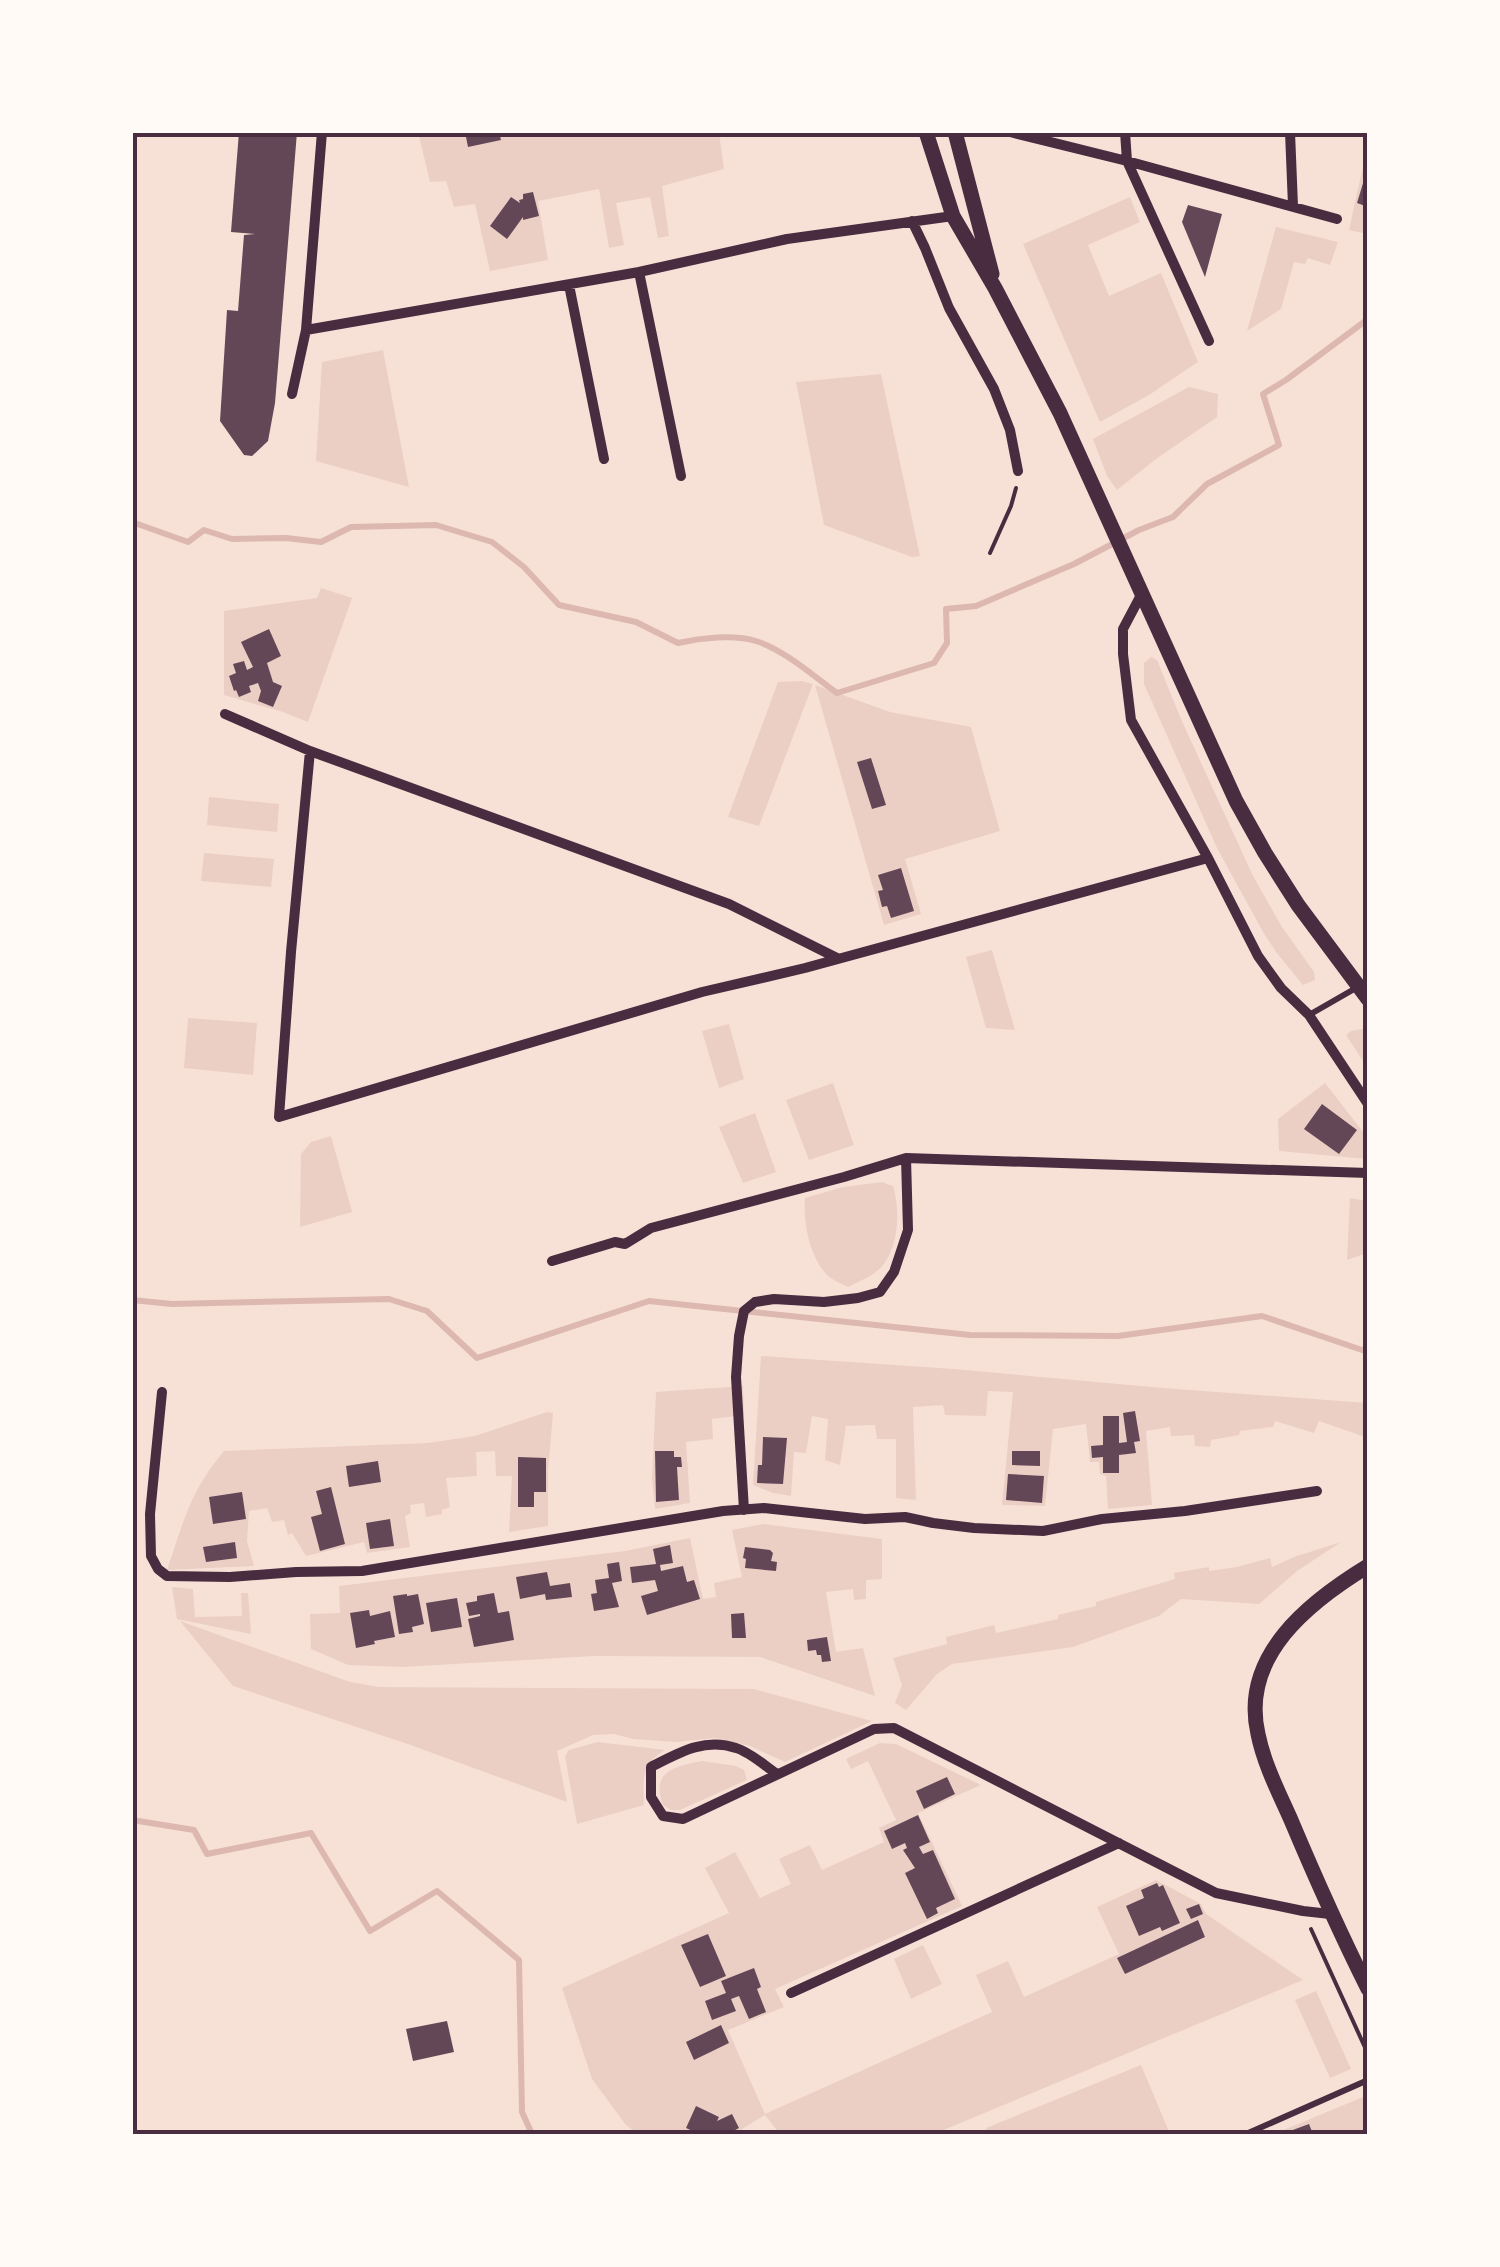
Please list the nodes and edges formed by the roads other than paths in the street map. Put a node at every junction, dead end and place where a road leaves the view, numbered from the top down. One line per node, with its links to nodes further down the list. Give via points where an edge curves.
1 (322, 132): 15 (street)
2 (926, 132): 9 (street)
3 (955, 132): 14 (street)
4 (1010, 132): 7 (street)
5 (1124, 132): 7 (street)
6 (1290, 132): 8 (street)
7 (1128, 162): 8 (street); 16 (street)
8 (1293, 206): 10 (street)
9 (953, 216): 11 (street); 14 (street)
10 (1338, 219)
11 (912, 222): 12 (street, via 787,239); 19 (street, via 994,389)
12 (638, 272): 13 (street); 20 (street)
13 (569, 285): 15 (street); 18 (street)
14 (995, 288): 21 (street, via 1060,413)
15 (306, 330): 17 (street)
16 (1209, 342)
17 (292, 394)
18 (604, 459)
19 (1018, 471)
20 (681, 476)
21 (1141, 595): 24 (street, via 1122,628 1131,720); 26 (street, via 1265,853)
22 (226, 714): 23 (street)
23 (310, 751): 25 (street, via 729,904); 25 (street, via 279,1117)
24 (1208, 858): 25 (street); 27 (street, via 1258,956)
25 (836, 958)
26 (1363, 993): 27 (lane)
27 (1309, 1015): 28 (street)
28 (1368, 1104)
29 (906, 1158): 30 (street); 31 (street); 34 (street, via 908,1230 880,1292 824,1302 774,1299 744,1311 736,1377)
30 (1368, 1173)
31 (552, 1261)
32 (162, 1392): 34 (street, via 151,1556 167,1576 362,1571)
33 (1316, 1492): 34 (street, via 1043,1531)
34 (744, 1510)
35 (1368, 1566): 38 (street, via 1324,1594 1284,1632 1256,1698 1263,1753)
36 (777, 1774): 36 (street, via 683,1819 663,1816 651,1797 652,1768 684,1749 711,1744 738,1748); 37 (street, via 874,1729 894,1728)
37 (1120, 1843): 38 (street, via 1216,1893); 40 (street)
38 (1330, 1914): 39 (street)
39 (1368, 1989)
40 (790, 1992)
41 (1368, 2080): 42 (lane)
42 (1246, 2134)

